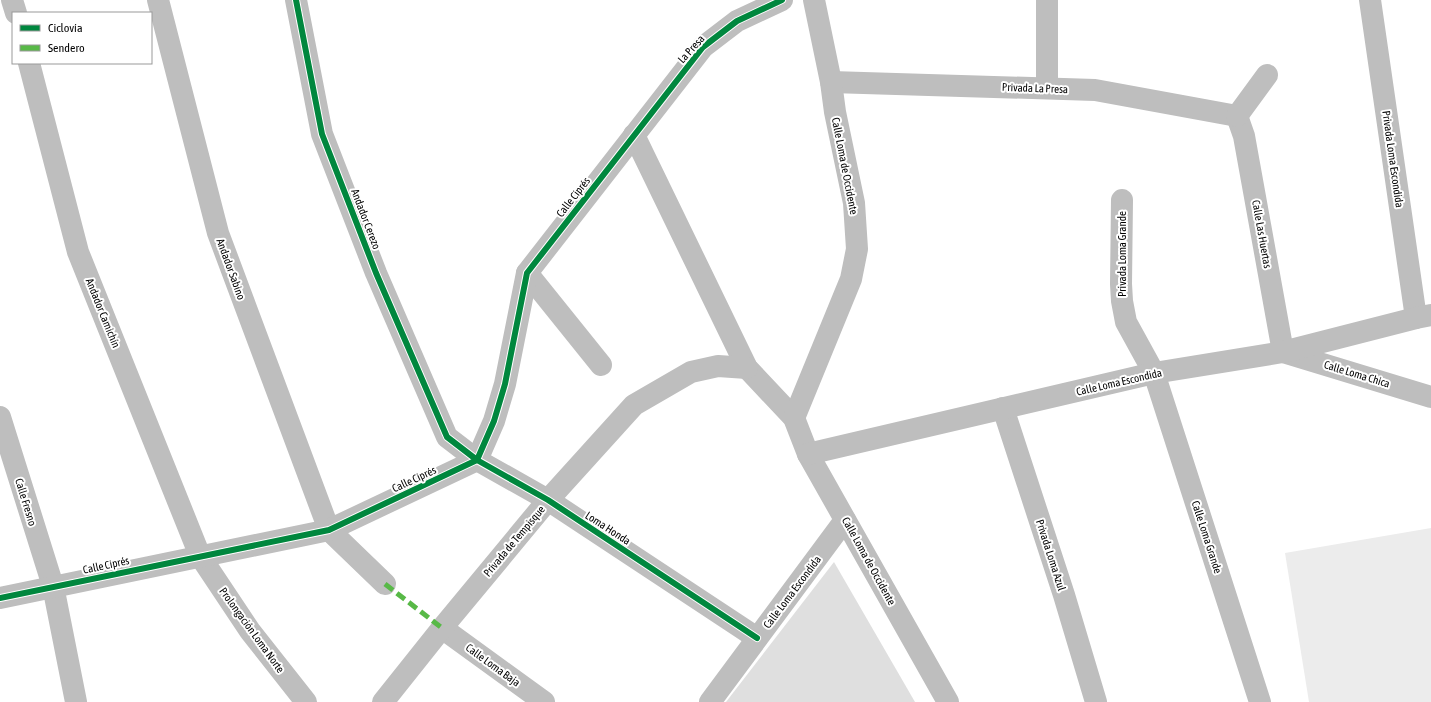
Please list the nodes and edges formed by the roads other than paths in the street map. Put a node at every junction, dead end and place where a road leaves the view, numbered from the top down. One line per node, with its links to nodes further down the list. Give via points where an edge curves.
1 (6, 0): 9 (street)
2 (12, 0): 10 (street)
3 (158, 0): 33 (street, Andador Sabino, via 218,233)
4 (296, 0): 28 (street, Andador Cerezo, via 322,134 376,273)
5 (782, 0): 16 (street, La Presa, via 737,21 703,47)
6 (814, 0): 13 (street, Calle Loma de Occidente)
7 (1048, 0): 14 (street)
8 (1370, 0): 19 (street, Privada Loma Escondida)
9 (0, 2)
10 (16, 12)
11 (29, 64): 34 (street, Andador Camichín, via 78,252)
12 (1266, 75): 15 (street)
13 (831, 82): 14 (street, Privada La Presa); 26 (street, Calle Loma de Occidente, via 854,203 857,250 851,279)
14 (1047, 88): 15 (street, Privada La Presa, via 1095,90)
15 (1237, 116): 20 (street, Calle Las Huertas, via 1244,136)
16 (634, 135): 18 (street, Calle Ciprés); 22 (street, Calle Loma de Occidente)
17 (1122, 200): 23 (street, Privada Loma Grande, via 1122,301 1126,322)
18 (527, 273): 21 (street); 30 (street, Calle Ciprés, via 505,384 494,421)
19 (1423, 317): 20 (street, Calle Loma Escondida)
20 (1283, 352): 23 (street, Calle Loma Escondida); 24 (street, Calle Loma Chica)
21 (601, 365)
22 (747, 368): 26 (street, Calle Loma de Occidente); 31 (street, Privada de Tempisque, via 718,366 691,372 634,405)
23 (1154, 373): 25 (street, Calle Loma Escondida); 47 (street, Calle Loma Grande)
24 (1431, 397)
25 (1003, 408): 29 (street, Calle Loma Escondida); 46 (street, Privada Loma Azul)
26 (794, 418): 29 (street, Calle Loma de Occidente)
27 (1, 421): 36 (street, Calle Fresno)
28 (447, 437): 30 (street, Loma Honda)
29 (808, 454): 32 (street, Calle Loma de Occidente)
30 (477, 460): 31 (street, Loma Honda); 33 (street, Calle Ciprés)
31 (548, 500): 38 (street, Privada de Tempisque); 39 (street, Loma Honda)
32 (845, 520): 39 (street, Calle Loma Escondida); 45 (street, Calle Loma de Occidente)
33 (329, 530): 34 (street, Calle Ciprés); 35 (street)
34 (200, 556): 36 (street, Calle Ciprés); 41 (street, Prolongación Loma Norte, via 250,631)
35 (385, 584)
36 (53, 586): 37 (street, Calle Ciprés); 40 (street, Calle Fresno)
37 (0, 598)
38 (442, 628): 42 (street, Privada de Tempisque); 43 (street, Calle Loma Baja)
39 (757, 638): 44 (street, Calle Loma Escondida)
40 (76, 702)
41 (306, 702)
42 (383, 702)
43 (544, 702)
44 (710, 702)
45 (948, 702)
46 (1096, 702)
47 (1260, 702)

